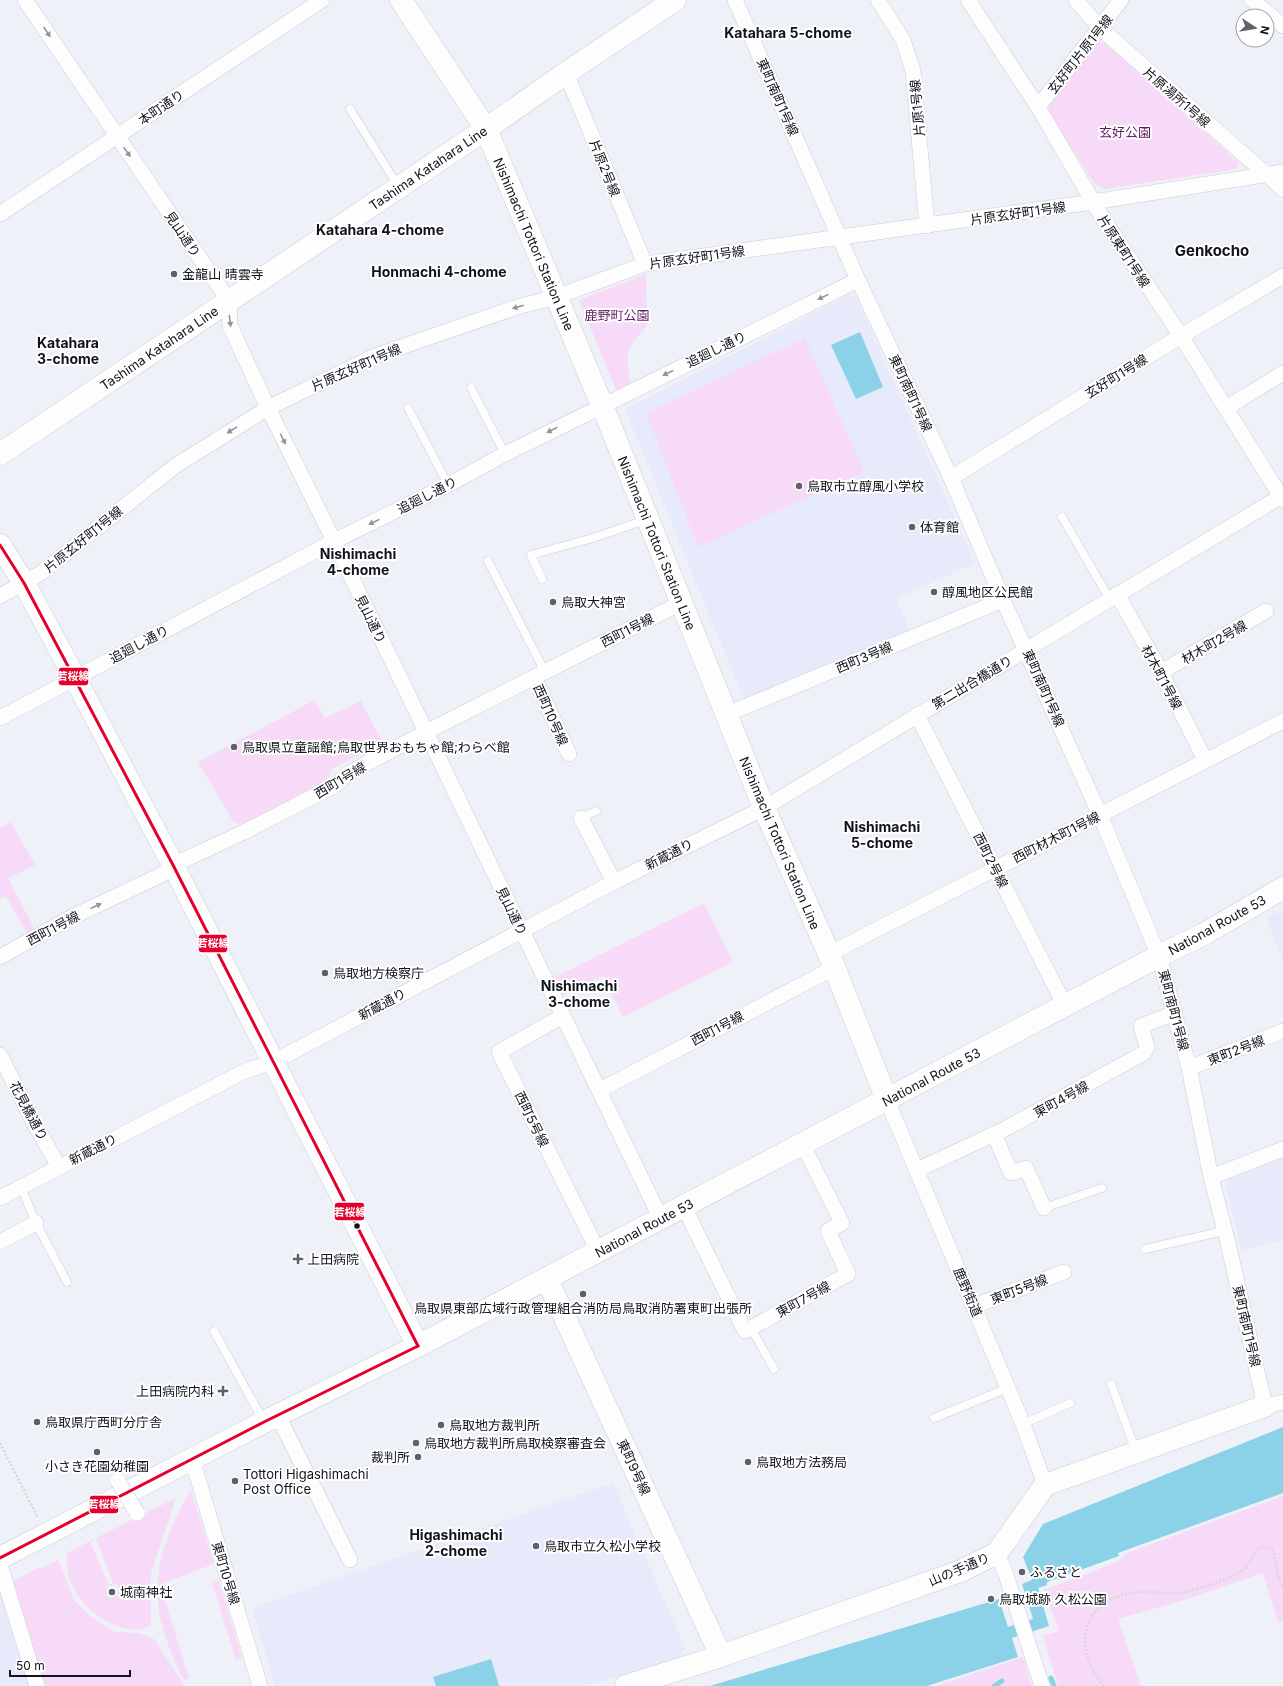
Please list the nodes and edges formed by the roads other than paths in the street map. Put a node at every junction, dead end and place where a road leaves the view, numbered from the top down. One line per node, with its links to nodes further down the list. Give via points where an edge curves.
1 (25, 0): 17 (street, 見山通り, one-way to 17)
2 (322, 0): 17 (street, 本町通り)
3 (401, 0): 16 (main road, Nishimachi Tottori Station Line)
4 (675, 0): 13 (main road, Tashima Katahara Line)
5 (735, 0): 25 (street, 東町南町1号線)
6 (878, 0): 24 (street, 片原1号線, via 904,40 913,71)
7 (968, 0): 14 (street, 片原東町1号線)
8 (1076, 0): 12 (street, 片原湯所1号線)
9 (1121, 0): 12 (street, 玄好町片原1号線)
10 (1252, 0): 11 (street)
11 (1283, 26)
12 (1100, 28): 14 (street, 玄好町片原1号線); 19 (street, 片原湯所1号線)
13 (566, 73): 16 (main road, Tashima Katahara Line); 26 (street, 片原2号線)
14 (1038, 107): 22 (street, 片原東町1号線)
15 (350, 109): 20 (lane)
16 (486, 129): 20 (main road, Tashima Katahara Line); 29 (main road, Nishimachi Tottori Station Line)
17 (117, 137): 23 (street, 本町通り); 30 (street, 見山通り, one-way to 30)
18 (1283, 172): 19 (street, 片原玄好町1号線)
19 (1266, 174): 21 (street, 片原湯所1号線); 22 (street, 片原玄好町1号線)
20 (399, 187): 30 (main road, Tashima Katahara Line)
21 (1283, 189)
22 (1093, 202): 24 (street, 片原玄好町1号線); 31 (street, 片原東町1号線)
23 (0, 214)
24 (927, 226): 25 (street, 片原玄好町1号線)
25 (841, 238): 26 (street, 片原玄好町1号線); 28 (street, 東町南町1号線)
26 (645, 264): 29 (street, 片原玄好町1号線)
27 (1283, 276): 31 (street, 玄好町1号線)
28 (858, 280): 34 (street, 追廻し通り, one-way to 34); 40 (street, 東町南町1号線)
29 (556, 297): 34 (main road, Nishimachi Tottori Station Line); 35 (street, 片原玄好町1号線, one-way to 35, via 517,307 375,356)
30 (229, 301): 35 (street, 見山通り, one-way to 35, via 230,326); 38 (main road, Tashima Katahara Line)
31 (1181, 336): 37 (street, 片原東町1号線); 40 (street, 玄好町1号線)
32 (1283, 373): 37 (street)
33 (471, 388): 39 (lane)
34 (602, 405): 39 (street, 追廻し通り, one-way to 39); 44 (main road, Nishimachi Tottori Station Line)
35 (268, 408): 45 (street, 見山通り, one-way to 45); 49 (street, 片原玄好町1号線, one-way to 49, via 175,466 41,573)
36 (408, 408): 41 (lane)
37 (1226, 408): 42 (street, 片原東町1号線)
38 (0, 454)
39 (505, 454): 41 (street, 追廻し通り)
40 (951, 478): 52 (street, 東町南町1号線)
41 (448, 485): 45 (street, 追廻し通り, one-way to 45)
42 (1282, 497): 51 (street, 第二出合橋通り)
43 (1062, 517): 51 (lane)
44 (648, 519): 48 (lane, via 531,555); 53 (main road, Nishimachi Tottori Station Line)
45 (334, 542): 58 (street, 追廻し通り); 63 (street, 見山通り)
46 (0, 545): 49 (main road)
47 (488, 561): 57 (lane)
48 (542, 579)
49 (24, 583): 50 (street, 片原玄好町1号線); 58 (main road)
50 (0, 596)
51 (1113, 596): 55 (street, 第二出合橋通り); 56 (street, 材木町1号線)
52 (1003, 600): 55 (street, 東町南町1号線); 59 (street, 西町3号線)
53 (681, 603): 57 (street, 西町1号線); 59 (main road, Nishimachi Tottori Station Line)
54 (1266, 611): 56 (street, 材木町2号線)
55 (1026, 650): 60 (street, 第二出合橋通り); 68 (street, 東町南町1号線)
56 (1161, 672): 65 (street, 材木町1号線)
57 (539, 674): 63 (street, 西町1号線); 64 (street, 西町10号線)
58 (75, 678): 61 (street, 追廻し通り); 70 (main road)
59 (725, 715): 66 (main road, Nishimachi Tottori Station Line)
60 (917, 715): 66 (street, 第二出合橋通り); 71 (street, 西町2号線)
61 (0, 718)
62 (1283, 721): 65 (street, 西町材木町1号線)
63 (426, 732): 70 (street, 西町1号線, via 349,773 334,786); 74 (street, 見山通り)
64 (569, 754)
65 (1205, 760): 68 (street, 西町材木町1号線)
66 (764, 808): 72 (street, 新蔵通り); 77 (main road, Nishimachi Tottori Station Line)
67 (596, 811): 69 (lane)
68 (1100, 815): 71 (street, 西町材木町1号線); 75 (street, 東町南町1号線)
69 (581, 818): 72 (street)
70 (173, 865): 76 (street, 西町1号線, one-way to 70, via 70,918 161,876); 83 (main road)
71 (995, 868): 77 (street, 西町材木町1号線); 78 (street, 西町2号線)
72 (614, 882): 74 (street, 新蔵通り)
73 (1283, 888): 75 (main road, National Route 53, via 1204,934)
74 (522, 931): 80 (street, 見山通り); 83 (street, 新蔵通り)
75 (1159, 956): 78 (main road, National Route 53); 79 (street, 東町南町1号線)
76 (0, 957)
77 (831, 961): 85 (street, 西町1号線); 86 (main road, Nishimachi Tottori Station Line)
78 (1065, 1006): 86 (main road, National Route 53)
79 (1175, 1013): 84 (street, 東町南町1号線); 87 (street, 東町4号線, via 1141,1026 1147,1047 1144,1053)
80 (563, 1016): 85 (street, 見山通り); 103 (street, 西町5号線, via 499,1052)
81 (1283, 1031): 84 (street, 東町2号線)
82 (0, 1055): 90 (street, 花見橋通り)
83 (273, 1062): 90 (street, 新蔵通り, via 245,1071); 110 (main road)
84 (1189, 1068): 92 (street, 東町南町1号線)
85 (600, 1090): 98 (street, 見山通り)
86 (887, 1100): 88 (main road, National Route 53); 91 (street, 鹿野街道)
87 (994, 1134): 91 (street, 東町4号線); 97 (street, via 1011,1173 1026,1168)
88 (802, 1143): 96 (main road, National Route 53); 108 (street, 東町7号線, via 842,1223 828,1231 848,1274)
89 (1283, 1149): 92 (street)
90 (59, 1167): 93 (street, 新蔵通り)
91 (917, 1170): 107 (street, 鹿野街道)
92 (1211, 1177): 100 (street, 東町南町1号線)
93 (21, 1187): 95 (street, 新蔵通り); 99 (lane)
94 (1102, 1188): 97 (lane)
95 (0, 1198)
96 (684, 1207): 98 (main road, National Route 53); 108 (street, via 745,1331)
97 (1044, 1208)
98 (661, 1219): 103 (main road, National Route 53)
99 (36, 1223): 101 (street); 106 (lane)
100 (1224, 1231): 102 (lane); 115 (street, 東町南町1号線)
101 (0, 1242)
102 (1145, 1249)
103 (598, 1251): 105 (main road, National Route 53)
104 (1064, 1272): 107 (street, 東町5号線)
105 (547, 1279): 110 (main road, National Route 53); 128 (main road, 東町9号線)
106 (67, 1282)
107 (974, 1306): 113 (street, 鹿野街道)
108 (751, 1328): 111 (lane)
109 (214, 1331): 117 (lane)
110 (418, 1346): 117 (main road, National Route 53)
111 (774, 1369)
112 (1111, 1384): 119 (lane)
113 (1008, 1388): 116 (lane); 118 (street, 鹿野街道)
114 (1070, 1403): 118 (lane)
115 (1274, 1404): 119 (main road)
116 (934, 1418)
117 (271, 1419): 120 (main road, National Route 53); 126 (street)
118 (1023, 1424): 122 (street, 鹿野街道)
119 (1137, 1453): 122 (main road)
120 (192, 1459): 125 (main road, National Route 53); 130 (street, 東町10号線)
121 (118, 1481): 123 (street, bridge)
122 (1045, 1485): 124 (main road, 山の手通り)
123 (137, 1513)
124 (997, 1553): 128 (main road, 山の手通り, via 961,1571); 132 (street)
125 (0, 1558)
126 (350, 1560)
127 (0, 1565): 129 (street)
128 (721, 1656): 131 (main road, 山の手通り)
129 (38, 1686)
130 (260, 1686)
131 (626, 1686)
132 (1042, 1686)

